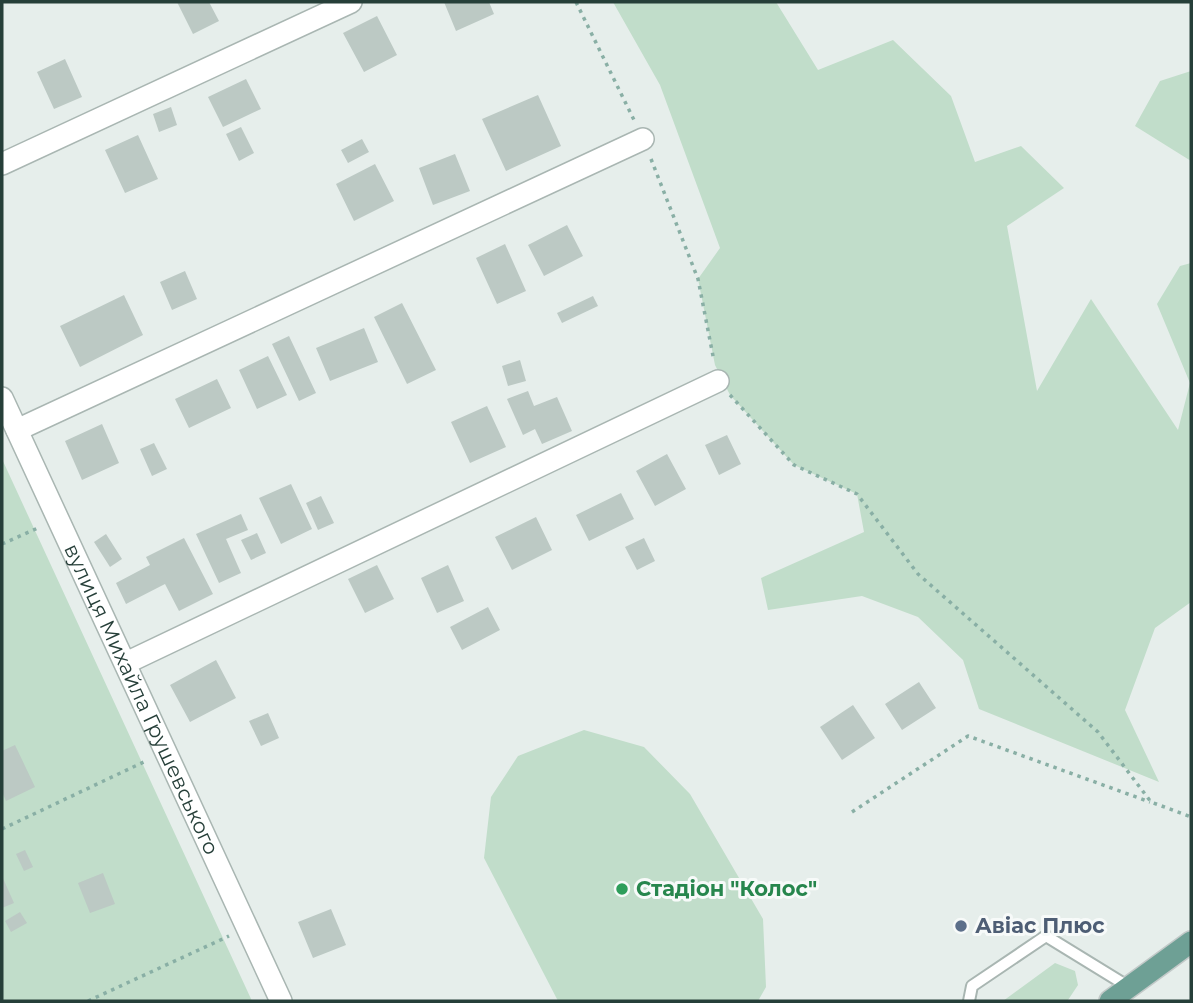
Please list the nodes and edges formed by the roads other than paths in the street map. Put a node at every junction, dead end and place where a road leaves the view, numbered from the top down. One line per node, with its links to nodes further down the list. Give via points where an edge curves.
1 (351, 2): 3 (street)
2 (643, 139): 6 (street)
3 (2, 164)
4 (718, 382): 7 (street)
5 (2, 398): 6 (street, вулиця Михайла Грушевського)
6 (17, 430): 7 (street, вулиця Михайла Грушевського)
7 (126, 663): 10 (street, вулиця Михайла Грушевського)
8 (1191, 942): 9 (main road)
9 (1129, 987): 11 (lane, via 1046,936 972,986); 12 (main road)
10 (281, 1001)
11 (969, 1001)
12 (1110, 1001)

